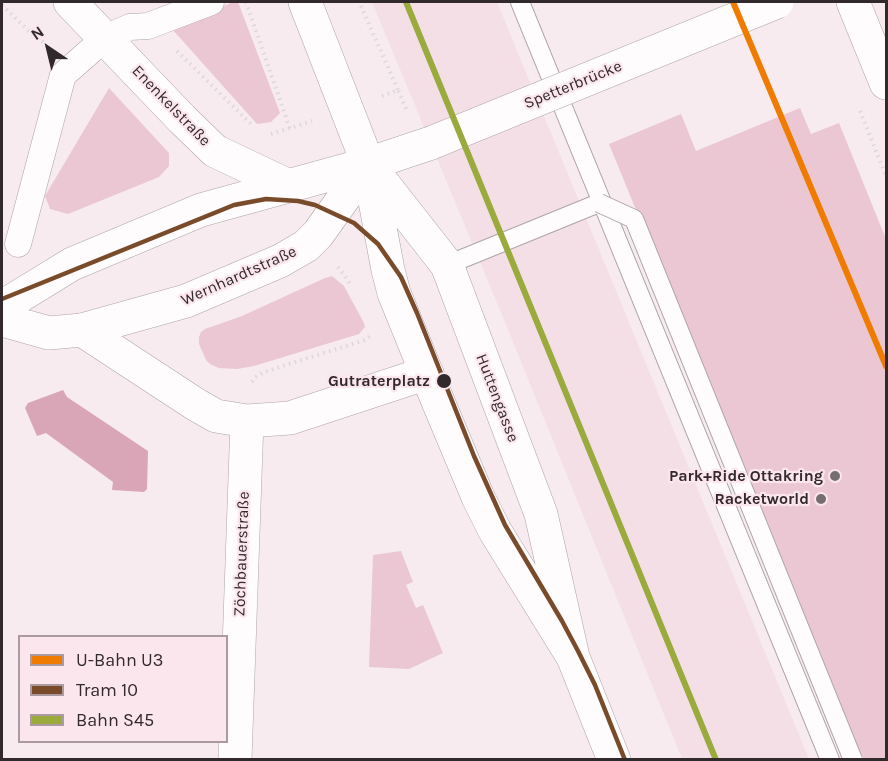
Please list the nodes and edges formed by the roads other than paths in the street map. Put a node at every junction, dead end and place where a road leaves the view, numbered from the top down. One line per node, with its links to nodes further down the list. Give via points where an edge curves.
1 (70, 2): 7 (street, Enenkelstraße)
2 (211, 2): 7 (street)
3 (305, 2): 9 (street, Huttengasse)
4 (520, 2): 21 (lane)
5 (777, 2): 9 (street, Spetterbrücke, bridge, via 431,143)
6 (853, 2): 8 (street)
7 (105, 38): 10 (street, Enenkelstraße, via 215,151); 11 (street, via 63,75)
8 (886, 83)
9 (368, 164): 10 (street); 12 (street, Huttengasse); 15 (street, Wernhardtstraße, via 322,230 306,246 186,301); 16 (street, Huttengasse, via 394,293)
10 (289, 186): 13 (street, via 201,210 153,230 72,264)
11 (18, 244)
12 (461, 259): 18 (street, Huttengasse, via 541,514); 22 (lane, bridge, via 599,203 634,219)
13 (2, 306)
14 (2, 320): 15 (street, Wernhardtstraße, via 49,333)
15 (82, 330): 17 (street, via 216,416)
16 (427, 373): 17 (street, via 290,418); 18 (street, Huttengasse, via 486,514)
17 (247, 421): 19 (street, Zöchbauerstraße)
18 (573, 657): 20 (street, Huttengasse)
19 (235, 759)
20 (614, 759)
21 (830, 759)
22 (853, 759)

